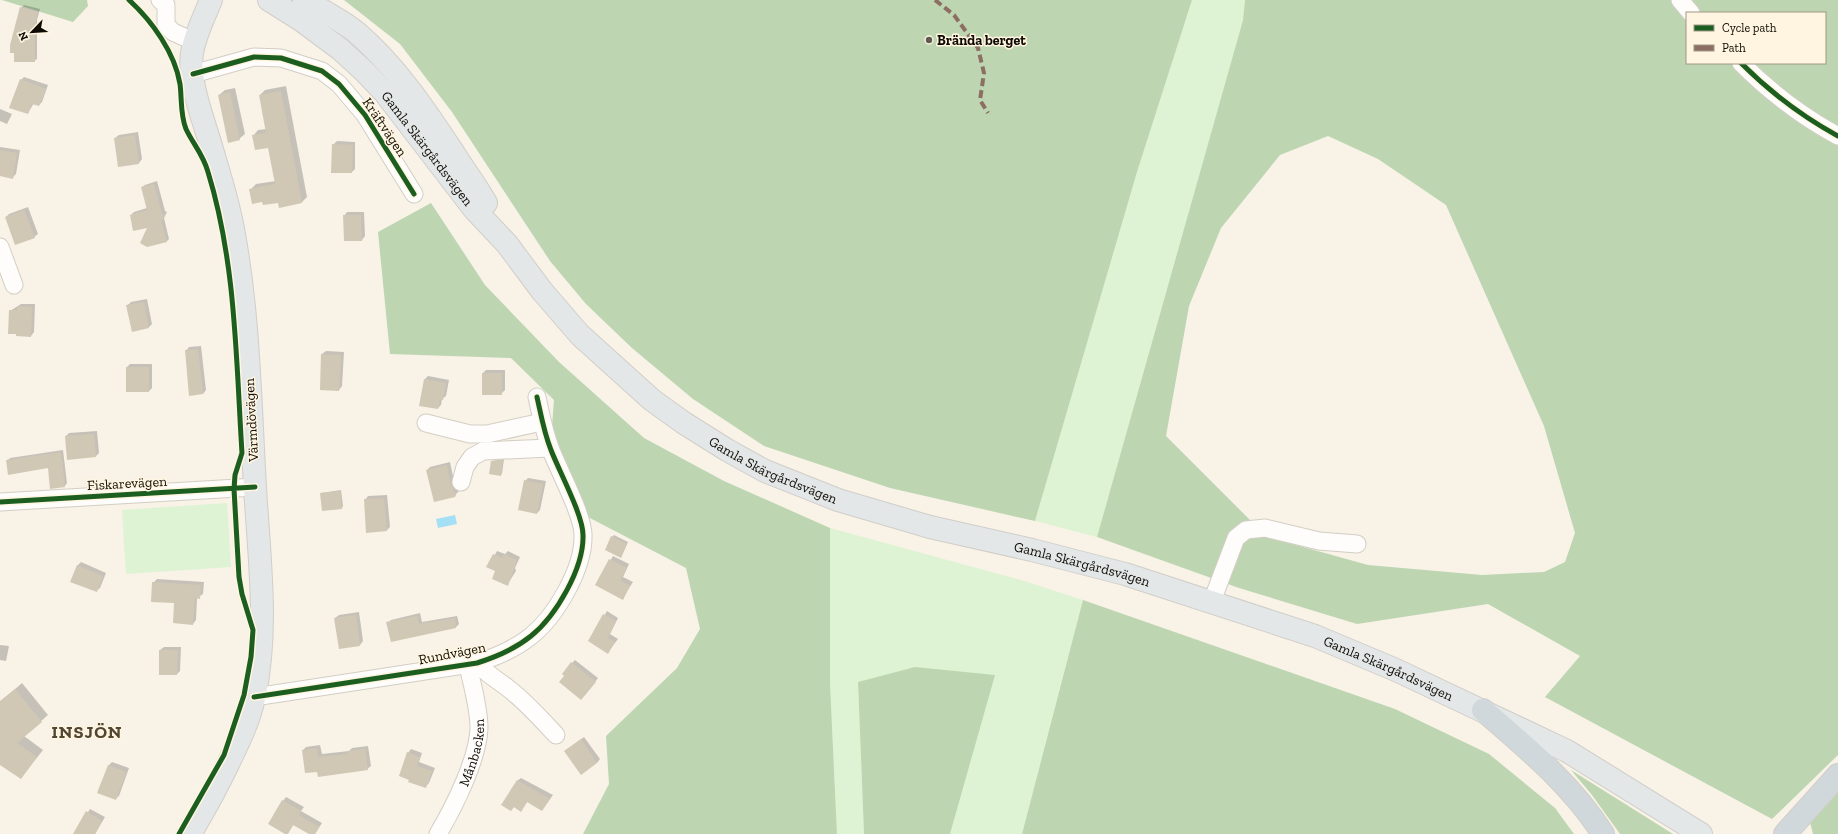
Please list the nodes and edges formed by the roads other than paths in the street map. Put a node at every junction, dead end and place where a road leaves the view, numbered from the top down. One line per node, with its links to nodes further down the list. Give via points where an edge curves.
1 (160, 0): 7 (street, via 166,5 166,25 173,32)
2 (211, 0): 7 (main road, Värmdövägen)
3 (269, 0): 12 (main road, Gamla Skärgårdsvägen, via 321,34 364,71 390,99 474,209)
4 (304, 0): 12 (main road, Gamla Skärgårdsvägen, via 355,31 381,55 404,82 486,202)
5 (1680, 0): 6 (street)
6 (1690, 12)
7 (195, 42): 9 (main road, Värmdövägen, via 192,55)
8 (1742, 64): 10 (street, via 1759,81)
9 (193, 74): 11 (street, Kräftvägen, via 254,57 281,58 322,71 339,84 365,115); 20 (main road, Värmdövägen, via 202,117 233,228 242,286)
10 (1838, 136)
11 (414, 194)
12 (507, 244): 23 (main road, Gamla Skärgårdsvägen, via 546,296 580,335 615,368 684,423 765,471 838,500 880,513 1125,574)
13 (0, 248): 14 (street)
14 (14, 285)
15 (537, 397): 16 (street, Rundvägen)
16 (542, 422): 17 (street, via 487,434 470,434); 18 (street, Rundvägen)
17 (426, 423)
18 (550, 448): 19 (street, via 483,450 472,457 465,467); 24 (street, Rundvägen, via 580,520 583,535 573,577 551,614 531,636 508,651)
19 (461, 482)
20 (255, 487): 21 (street, Fiskarevägen); 25 (main road, Värmdövägen, via 262,630)
21 (0, 502)
22 (1357, 544): 23 (street, via 1319,541 1265,528 1246,530 1236,538)
23 (1212, 601): 26 (main road, Gamla Skärgårdsvägen, via 1315,636)
24 (472, 664): 25 (street, Rundvägen); 27 (street, via 509,689); 30 (street, Månbacken, via 479,729 475,751)
25 (254, 697): 29 (main road, Värmdövägen, via 247,723)
26 (1483, 710): 31 (highway, via 1550,769); 32 (main road, Gamla Skärgårdsvägen, via 1566,752)
27 (556, 735)
28 (1838, 775): 33 (highway)
29 (190, 834)
30 (438, 834)
31 (1603, 834)
32 (1701, 834)
33 (1785, 834)

